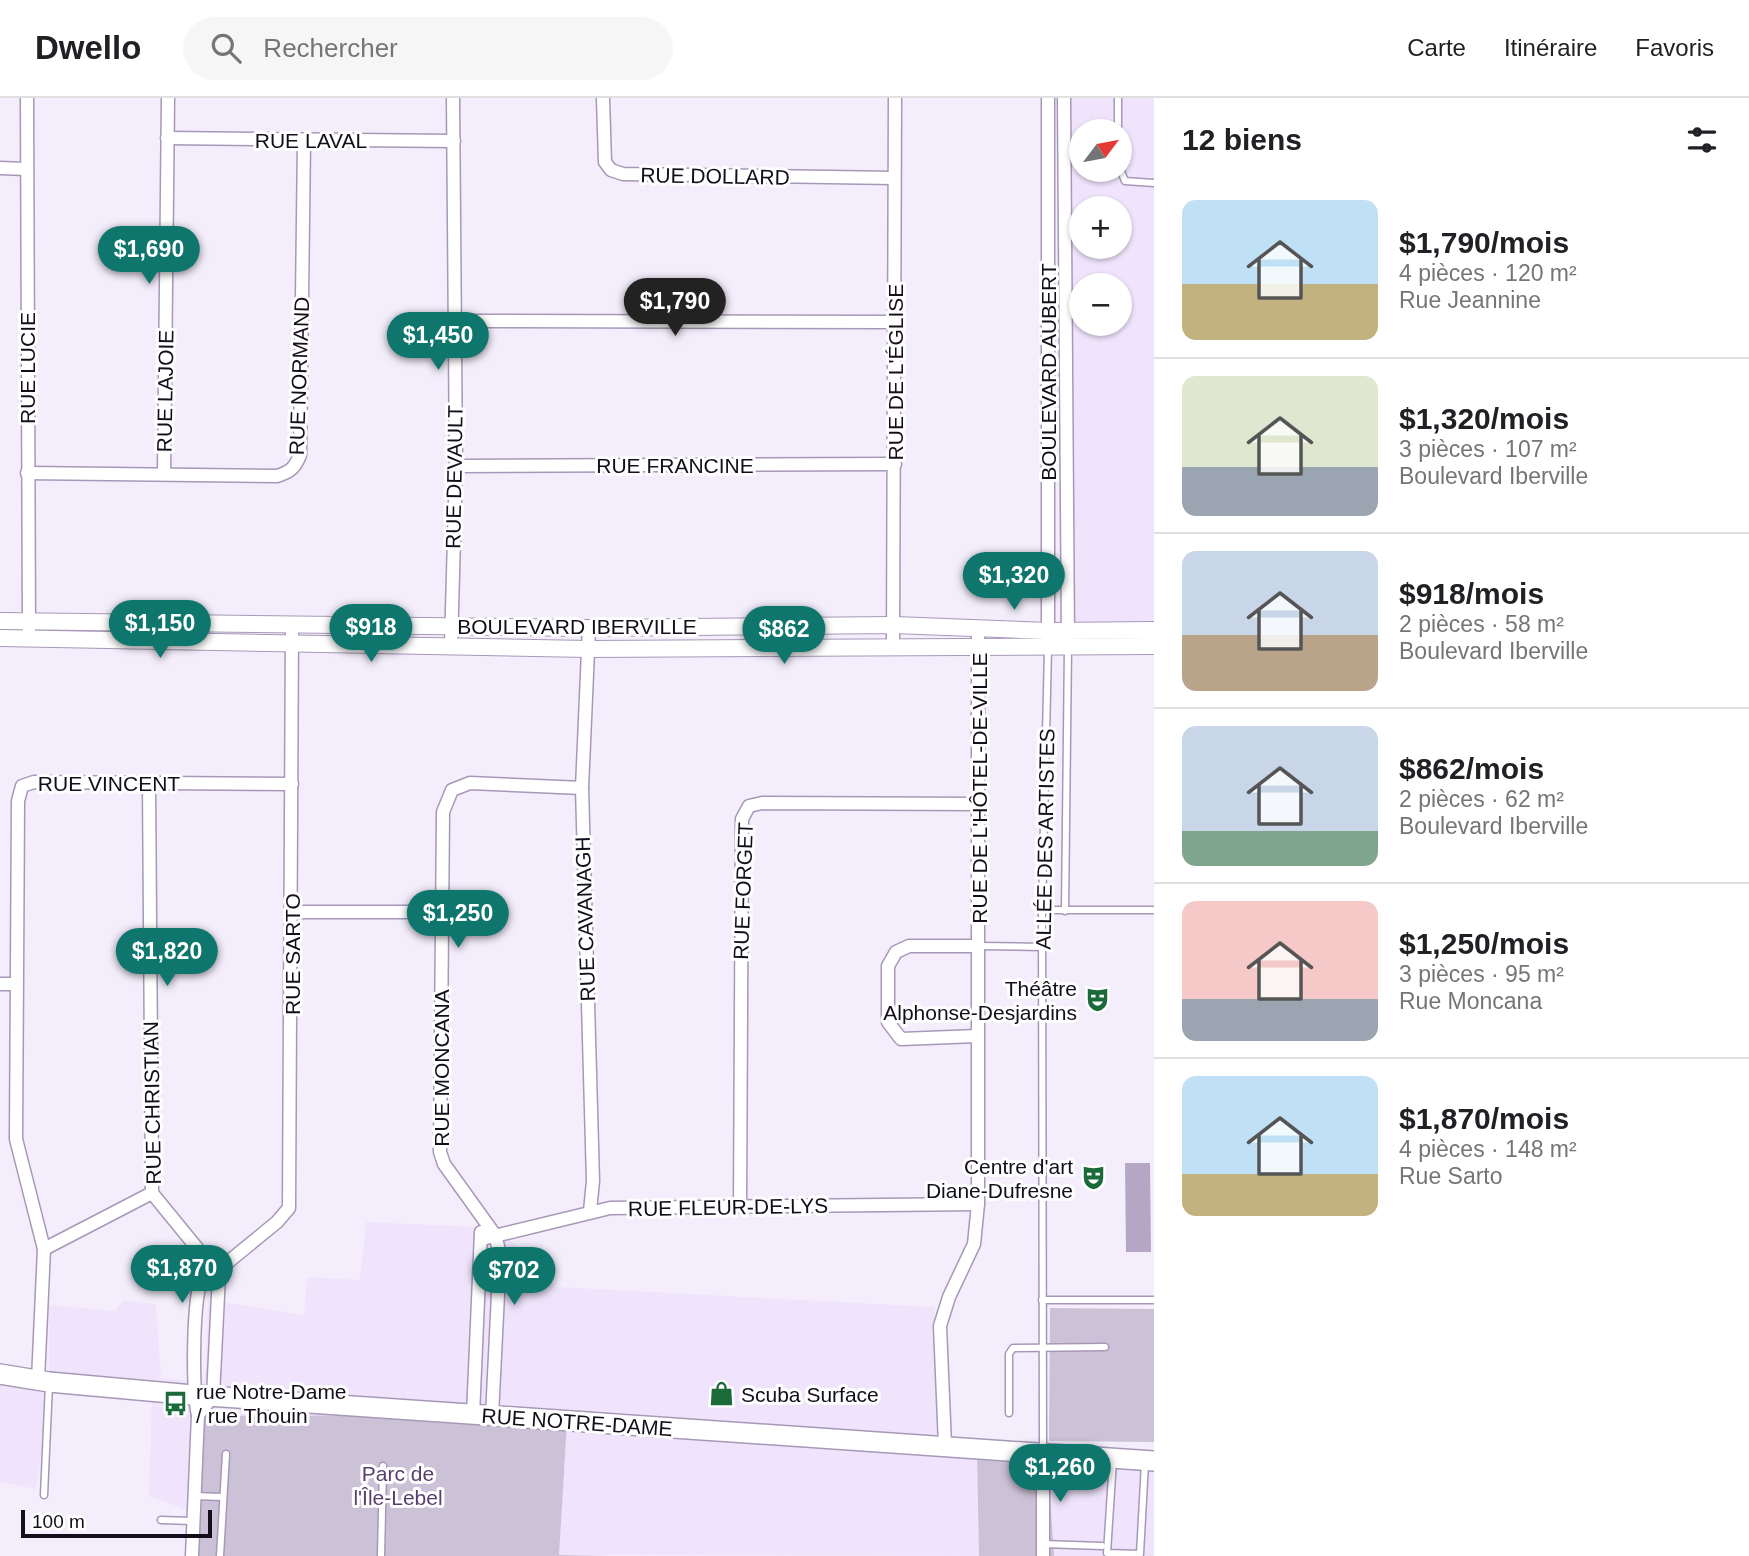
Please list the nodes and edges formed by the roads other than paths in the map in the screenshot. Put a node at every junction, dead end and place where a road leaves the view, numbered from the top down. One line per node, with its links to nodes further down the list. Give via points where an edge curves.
1 (27, 98): 14 (street, RUE LUCIE)
2 (168, 98): 10 (street, RUE LAJOIE)
3 (453, 98): 12 (street, RUE DEVAULT)
4 (603, 98): 15 (street, RUE DOLLARD, via 605,162 623,174)
5 (895, 98): 15 (street, RUE DE L'ÉGLISE)
6 (1048, 98): 35 (street, BOULEVARD AUBERT)
7 (1064, 98): 34 (street, BOULEVARD AUBERT)
8 (1118, 98): 9 (lane)
9 (1118, 119)
10 (167, 138): 11 (street, RUE LAVAL); 23 (street, RUE LAJOIE)
11 (304, 141): 12 (street, RUE LAVAL); 23 (street, RUE NORMAND, via 300,454 296,466 277,475)
12 (454, 141): 18 (street, RUE DEVAULT)
13 (0, 168): 14 (street)
14 (26, 169): 22 (street, RUE LUCIE)
15 (894, 178): 19 (street, RUE DE L'ÉGLISE)
16 (1132, 181): 17 (lane)
17 (1154, 183)
18 (455, 321): 19 (street); 21 (street, RUE DEVAULT)
19 (896, 322): 20 (street, RUE DE L'ÉGLISE)
20 (895, 464): 21 (street, RUE FRANCINE); 27 (street, RUE DE L'ÉGLISE)
21 (456, 466): 28 (street, RUE DEVAULT)
22 (27, 472): 23 (street, RUE NORMAND); 25 (street, RUE LUCIE)
23 (164, 474)
24 (0, 621): 25 (street, BOULEVARD IBERVILLE)
25 (29, 621): 26 (street, BOULEVARD IBERVILLE); 32 (street, RUE LUCIE)
26 (292, 625): 28 (street, BOULEVARD IBERVILLE); 36 (street, RUE SARTO)
27 (894, 625): 29 (street, BOULEVARD IBERVILLE); 33 (street, BOULEVARD IBERVILLE); 38 (street, RUE DE L'ÉGLISE)
28 (450, 626): 29 (street, BOULEVARD IBERVILLE); 37 (street, RUE DEVAULT)
29 (589, 628): 40 (street, RUE CAVANAGH)
30 (1154, 630): 34 (street, BOULEVARD IBERVILLE)
31 (0, 638): 32 (street, BOULEVARD IBERVILLE)
32 (29, 638): 36 (street, BOULEVARD IBERVILLE)
33 (979, 638): 35 (street, BOULEVARD IBERVILLE); 38 (street, BOULEVARD IBERVILLE); 44 (street, RUE DE L'HÔTEL-DE-VILLE)
34 (1068, 638): 35 (street, BOULEVARD IBERVILLE); 39 (street, BOULEVARD IBERVILLE); 47 (lane)
35 (1048, 639): 45 (lane, ALLÉE DES ARTISTES)
36 (292, 646): 37 (street, BOULEVARD IBERVILLE); 42 (street, RUE SARTO)
37 (450, 646): 40 (street, BOULEVARD IBERVILLE)
38 (893, 646): 40 (street, BOULEVARD IBERVILLE)
39 (1154, 646)
40 (588, 649): 43 (street, RUE CAVANAGH)
41 (149, 782): 42 (street, RUE VINCENT); 53 (street, RUE VINCENT, via 34,782 22,786 18,801); 55 (street, RUE CHRISTIAN)
42 (292, 784): 48 (street, RUE SARTO)
43 (582, 788): 49 (street, RUE MONCANA, via 470,783 452,790 443,812); 58 (street, RUE CAVANAGH, via 593,1181)
44 (978, 804): 50 (street, RUE DE L'HÔTEL-DE-VILLE); 57 (street, RUE FORGET, via 749,806 742,819)
45 (1042, 910): 47 (lane); 51 (lane, ALLÉE DES ARTISTES)
46 (1154, 910): 47 (lane)
47 (1065, 911)
48 (292, 912): 49 (street); 61 (street, RUE SARTO, via 289,1208)
49 (441, 912): 59 (street, RUE MONCANA, via 440,1152)
50 (979, 946): 51 (lane); 54 (street, RUE DE L'HÔTEL-DE-VILLE); 54 (street, RUE DE L'HÔTEL-DE-VILLE, via 909,946 896,952 888,966 888,1022 901,1039)
51 (1042, 947): 62 (lane, ALLÉE DES ARTISTES)
52 (0, 984): 53 (street)
53 (16, 984): 60 (street, RUE VINCENT, via 16,1139)
54 (977, 1036): 56 (street, RUE DE L'HÔTEL-DE-VILLE)
55 (152, 1194): 60 (street); 61 (street, RUE CHRISTIAN)
56 (978, 1204): 57 (street, RUE FLEUR-DE-LYS); 72 (street, RUE DE L'HÔTEL-DE-VILLE, via 974,1244 940,1325)
57 (740, 1206): 58 (street, RUE FLEUR-DE-LYS)
58 (590, 1211): 59 (street, RUE FLEUR-DE-LYS)
59 (489, 1237): 71 (street); 71 (street, via 500,1254)
60 (44, 1248): 67 (street, RUE VINCENT)
61 (215, 1270): 68 (street); 68 (street, via 200,1282)
62 (1042, 1300): 63 (lane); 65 (lane, ALLÉE DES ARTISTES)
63 (1154, 1300)
64 (1105, 1347): 65 (lane)
65 (1041, 1348): 69 (lane, via 1011,1350); 73 (lane, ALLÉE DES ARTISTES)
66 (0, 1374): 67 (main road, RUE NOTRE-DAME)
67 (44, 1381): 68 (main road, RUE NOTRE-DAME); 78 (lane)
68 (203, 1396): 70 (street); 70 (street); 71 (main road, RUE NOTRE-DAME)
69 (1009, 1413)
70 (198, 1415): 79 (street)
71 (483, 1415): 72 (main road, RUE NOTRE-DAME)
72 (945, 1445): 73 (main road, RUE NOTRE-DAME)
73 (1043, 1453): 75 (main road, RUE NOTRE-DAME); 84 (street)
74 (226, 1454): 80 (lane)
75 (1113, 1458): 76 (main road, RUE NOTRE-DAME); 76 (lane, via 1107,1553 1140,1554)
76 (1149, 1461)
77 (383, 1466): 87 (lane)
78 (44, 1494)
79 (192, 1496): 80 (lane); 82 (street)
80 (223, 1497): 86 (lane)
81 (161, 1521): 82 (lane)
82 (193, 1521): 85 (street)
83 (1102, 1546): 84 (lane)
84 (1043, 1550)
85 (192, 1556)
86 (220, 1556)
87 (381, 1556)

